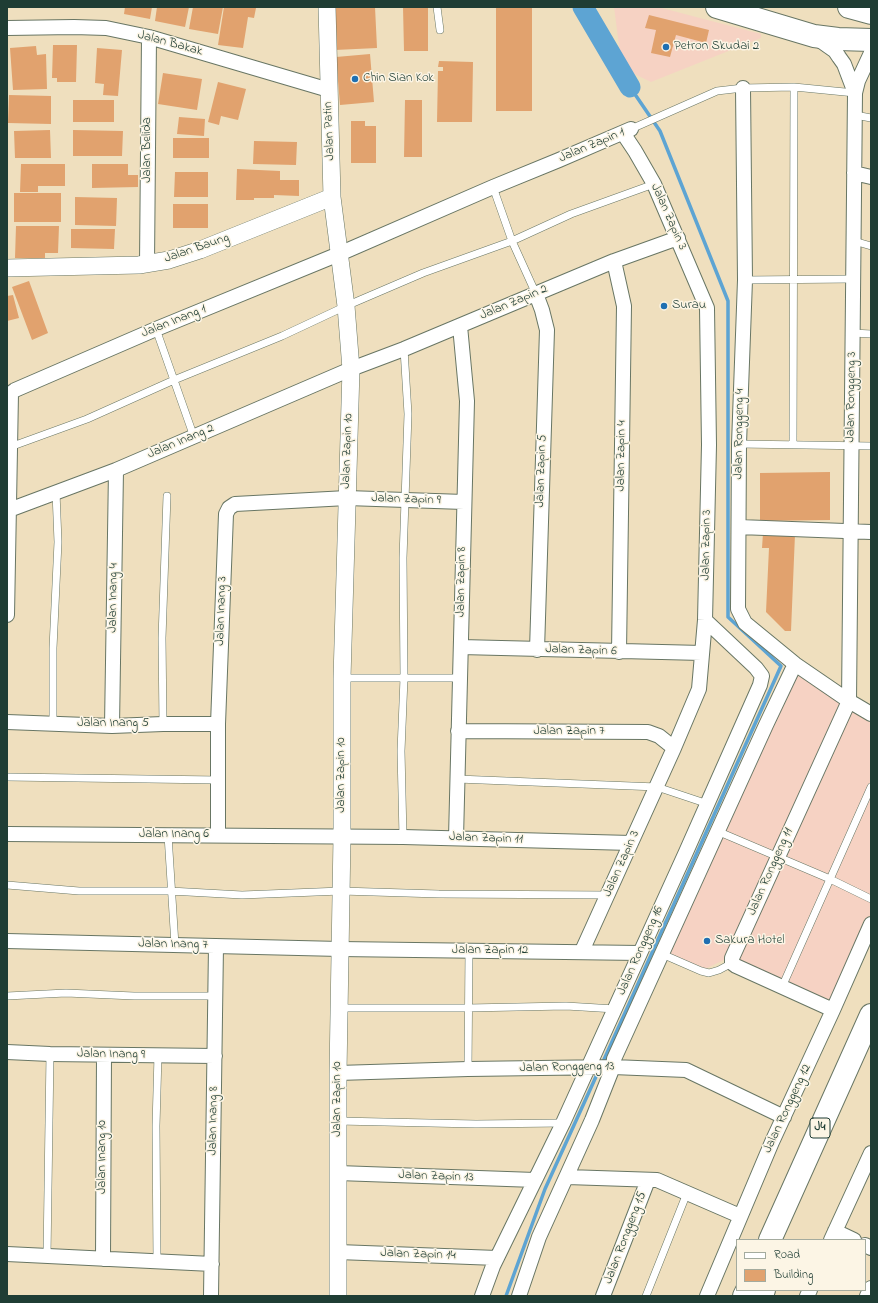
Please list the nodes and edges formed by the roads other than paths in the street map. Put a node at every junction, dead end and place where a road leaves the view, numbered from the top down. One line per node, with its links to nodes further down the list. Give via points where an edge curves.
1 (327, 7): 14 (street, Jalan Patin)
2 (437, 7): 8 (lane)
3 (717, 7): 9 (main road)
4 (767, 7): 11 (main road)
5 (849, 7): 6 (main road)
6 (871, 13)
7 (7, 28): 10 (street, Jalan Bakak, via 106,28)
8 (440, 30)
9 (814, 36): 11 (main road, via 838,39); 15 (street, Jalan Ronggeng 3, via 840,57)
10 (149, 37): 14 (street, Jalan Bakak); 30 (street, Jalan Belida)
11 (871, 49): 15 (street, Jalan Ronggeng 3)
12 (794, 87): 13 (lane, Jalan Zapin 1); 15 (lane, Jalan Zapin 1); 32 (lane)
13 (744, 88): 18 (lane, Jalan Zapin 1, via 717,91); 34 (street, Jalan Ronggeng 4)
14 (329, 90): 23 (street, Jalan Patin)
15 (855, 93): 16 (street, Jalan Ronggeng 3)
16 (855, 115): 17 (lane); 19 (street, Jalan Ronggeng 3)
17 (871, 118)
18 (627, 131): 21 (street, Jalan Zapin 3); 22 (street, Jalan Zapin 1)
19 (854, 173): 20 (street); 26 (street, Jalan Ronggeng 3)
20 (871, 177)
21 (654, 184): 24 (street, Jalan Zapin 3); 25 (lane, via 571,214)
22 (493, 187): 25 (lane); 28 (street, Jalan Zapin 1)
23 (332, 197): 28 (street, Jalan Patin); 30 (street, Jalan Baung, via 200,250)
24 (678, 238): 29 (street, Jalan Zapin 2); 61 (street, Jalan Zapin 3, via 707,308 709,445)
25 (512, 241): 35 (lane); 36 (lane, via 423,273)
26 (854, 241): 27 (lane); 33 (street, Jalan Ronggeng 3)
27 (871, 246)
28 (340, 254): 36 (street, Jalan Zapin 10); 38 (street, Jalan Inang 1)
29 (614, 261): 35 (street, Jalan Zapin 2); 64 (street, Jalan Zapin 4, via 624,306)
30 (147, 264): 31 (street, Jalan Baung)
31 (7, 268)
32 (794, 279): 33 (lane); 34 (lane); 46 (lane)
33 (853, 279): 39 (street, Jalan Ronggeng 3)
34 (745, 280): 45 (street, Jalan Ronggeng 4)
35 (536, 294): 37 (street, Jalan Zapin 2); 63 (street, Jalan Zapin 5, via 547,330)
36 (346, 306): 42 (street, Jalan Zapin 10); 43 (lane, via 282,336)
37 (460, 326): 41 (street, Jalan Zapin 2); 55 (street, Jalan Zapin 8, via 467,402)
38 (156, 329): 43 (lane); 49 (street, Jalan Inang 1, via 11,393)
39 (853, 333): 40 (lane); 47 (street, Jalan Ronggeng 3)
40 (871, 334)
41 (404, 349): 42 (street, Jalan Zapin 2); 54 (lane, via 408,414)
42 (350, 369): 44 (street, Jalan Inang 2); 53 (street, Jalan Zapin 10)
43 (174, 380): 44 (lane); 49 (lane, via 87,419)
44 (194, 437): 50 (street, Jalan Inang 2)
45 (739, 444): 46 (lane); 57 (street, Jalan Ronggeng 4)
46 (794, 445): 47 (lane)
47 (852, 445): 48 (lane); 58 (street, Jalan Ronggeng 3)
48 (871, 446)
49 (10, 447): 56 (street)
50 (116, 470): 51 (street, Jalan Inang 2); 76 (street, Jalan Inang 4)
51 (56, 492): 56 (street, Jalan Inang 2); 73 (lane, via 58,542)
52 (167, 496): 74 (lane, via 162,638)
53 (347, 498): 54 (street, Jalan Zapin 9); 67 (street, Jalan Zapin 10); 75 (street, Jalan Inang 3, via 235,504 228,508)
54 (405, 500): 55 (street, Jalan Zapin 9); 68 (lane)
55 (464, 502): 62 (street, Jalan Zapin 8)
56 (9, 510): 60 (street)
57 (739, 527): 58 (street); 66 (street, Jalan Ronggeng 4, via 738,609 745,623)
58 (851, 532): 59 (street); 70 (street, Jalan Ronggeng 3)
59 (871, 532)
60 (7, 614)
61 (705, 620): 65 (street, Jalan Zapin 3); 84 (street, Jalan Ronggeng 16, via 762,676)
62 (461, 647): 63 (street, Jalan Zapin 6); 69 (street, Jalan Zapin 8)
63 (536, 650): 64 (street, Jalan Zapin 6)
64 (619, 652): 65 (street, Jalan Zapin 6)
65 (702, 653): 78 (street, Jalan Zapin 3, via 699,689)
66 (795, 664): 70 (street, Jalan Ronggeng 4); 85 (street, Jalan Ronggeng 16)
67 (342, 678): 68 (lane); 90 (street, Jalan Zapin 10)
68 (404, 678): 69 (lane); 89 (lane, via 401,751)
69 (460, 678): 77 (street, Jalan Zapin 8)
70 (849, 701): 71 (street, Jalan Ronggeng 4); 93 (street, Jalan Ronggeng 11)
71 (871, 714)
72 (7, 722): 73 (street, Jalan Inang 5)
73 (53, 723): 76 (street, Jalan Inang 5)
74 (163, 724): 75 (street, Jalan Inang 5); 76 (street, Jalan Inang 5)
75 (218, 724): 81 (street, Jalan Inang 3)
76 (112, 726)
77 (458, 731): 78 (street, Jalan Zapin 7, via 648,732 659,736); 80 (street, Jalan Zapin 8)
78 (674, 748): 82 (street, Jalan Zapin 3)
79 (7, 777): 81 (lane)
80 (457, 778): 82 (lane); 91 (street, Jalan Zapin 8)
81 (218, 780): 88 (street, Jalan Inang 3)
82 (657, 787): 84 (lane); 92 (street, Jalan Zapin 3)
83 (871, 787): 94 (lane)
84 (708, 804): 107 (street, Jalan Ronggeng 16)
85 (717, 831): 93 (lane); 108 (street, Jalan Ronggeng 16)
86 (7, 834): 87 (street, Jalan Inang 6)
87 (168, 835): 88 (street, Jalan Inang 6); 96 (lane)
88 (218, 835): 90 (street, Jalan Inang 6)
89 (403, 837): 90 (street, Jalan Zapin 11); 91 (street, Jalan Zapin 11)
90 (342, 838): 97 (street, Jalan Zapin 10)
91 (456, 838): 92 (street, Jalan Zapin 11)
92 (631, 843): 98 (street, Jalan Zapin 3)
93 (777, 858): 94 (lane); 109 (street, Jalan Ronggeng 11)
94 (830, 879): 99 (lane); 110 (lane)
95 (7, 885): 96 (lane, via 79,891)
96 (170, 891): 97 (lane, via 242,895); 102 (lane)
97 (341, 891): 98 (lane); 104 (street, Jalan Zapin 10)
98 (608, 895): 106 (street, Jalan Zapin 3)
99 (871, 899)
100 (871, 924): 116 (street, Jalan Ronggeng 12)
101 (7, 941): 102 (street, Jalan Inang 7)
102 (175, 945): 103 (street, Jalan Inang 7)
103 (216, 946): 104 (street, Jalan Inang 7); 112 (street, Jalan Inang 8)
104 (340, 948): 105 (street, Jalan Zapin 12); 113 (street, Jalan Zapin 10)
105 (469, 951): 106 (street, Jalan Zapin 12); 114 (lane)
106 (582, 951): 107 (street, Jalan Zapin 12)
107 (640, 953): 115 (street, Jalan Ronggeng 16)
108 (662, 954): 109 (lane, via 709,973); 124 (street, Jalan Ronggeng 16, via 614,1059)
109 (732, 963): 110 (street)
110 (782, 987): 116 (street)
111 (7, 996): 112 (lane, via 66,993)
112 (216, 996): 123 (street, Jalan Inang 8)
113 (340, 1008): 114 (lane); 127 (street, Jalan Zapin 10)
114 (468, 1008): 115 (lane, via 566,1006); 126 (lane)
115 (615, 1009): 125 (street, Jalan Ronggeng 16)
116 (833, 1010): 128 (street, Jalan Ronggeng 12)
117 (871, 1015): 139 (main road, J4)
118 (7, 1052): 120 (street, Jalan Inang 9)
119 (871, 1052): 140 (main road, J4)
120 (50, 1054): 121 (street, Jalan Inang 9); 144 (lane)
121 (104, 1055): 122 (street, Jalan Inang 9); 146 (street, Jalan Inang 10)
122 (158, 1055): 123 (street, Jalan Inang 9); 147 (lane)
123 (214, 1056): 148 (street, Jalan Inang 8)
124 (613, 1067): 125 (street, Jalan Ronggeng 13); 128 (street, Jalan Ronggeng 13, via 686,1070); 133 (street, Jalan Ronggeng 16)
125 (587, 1068): 126 (street, Jalan Ronggeng 13); 130 (street, Jalan Ronggeng 16)
126 (468, 1069): 127 (street, Jalan Ronggeng 13)
127 (338, 1073): 129 (street, Jalan Zapin 10)
128 (784, 1118): 137 (street, Jalan Ronggeng 12)
129 (338, 1121): 130 (lane); 132 (street, Jalan Zapin 10)
130 (563, 1123): 134 (street, Jalan Ronggeng 16)
131 (871, 1152): 138 (street)
132 (338, 1173): 134 (street, Jalan Zapin 13); 142 (street, Jalan Zapin 10)
133 (567, 1177): 135 (street); 153 (street, Jalan Ronggeng 16, via 539,1237)
134 (535, 1180): 145 (street, Jalan Ronggeng 16)
135 (648, 1180): 136 (street, via 657,1180); 154 (street, Jalan Ronggeng 15)
136 (687, 1194): 137 (street); 155 (lane)
137 (740, 1216): 156 (street, Jalan Ronggeng 12)
138 (833, 1235): 141 (street)
139 (770, 1239)
140 (786, 1239)
141 (850, 1239)
142 (338, 1252): 145 (street, Jalan Zapin 14); 151 (street, Jalan Zapin 10)
143 (7, 1254): 144 (street)
144 (48, 1256): 146 (street)
145 (497, 1258): 152 (street, Jalan Ronggeng 16)
146 (103, 1259): 147 (street)
147 (157, 1261): 148 (street)
148 (212, 1264): 150 (street, Jalan Inang 8)
149 (871, 1288): 157 (street)
150 (211, 1296)
151 (338, 1296)
152 (482, 1296)
153 (519, 1296)
154 (603, 1296)
155 (646, 1296)
156 (707, 1296)
157 (868, 1296)

